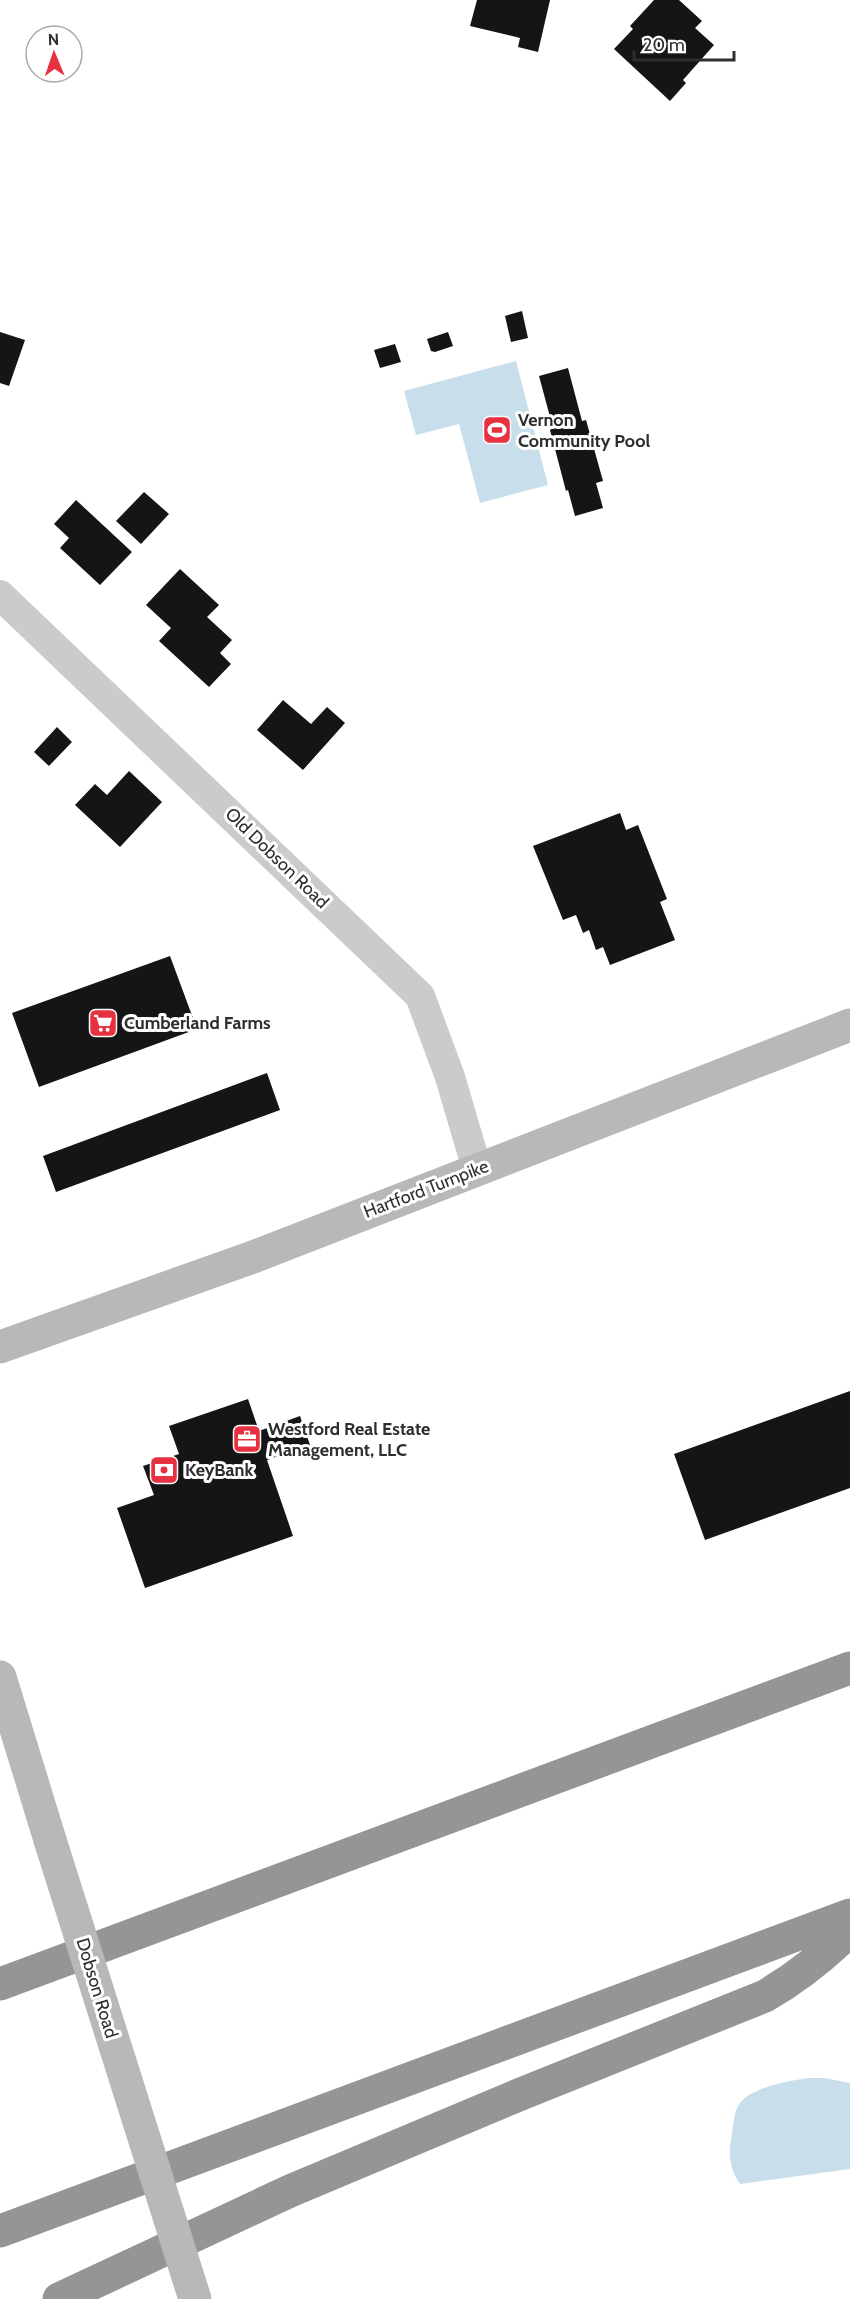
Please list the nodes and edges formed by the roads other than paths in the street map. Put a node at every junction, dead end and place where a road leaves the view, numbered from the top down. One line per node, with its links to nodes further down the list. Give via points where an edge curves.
1 (0, 595): 3 (street, Old Dobson Road, via 420,996 450,1077)
2 (850, 1025): 3 (main road, Hartford Turnpike)
3 (477, 1169): 4 (main road, Hartford Turnpike, via 254,1257)
4 (0, 1347)
5 (850, 1668): 9 (highway)
6 (0, 1677): 12 (main road, Dobson Road, bridge)
7 (850, 1915): 10 (highway)
8 (850, 1930): 11 (highway, via 814,1963 765,1996 290,2190)
9 (0, 1984)
10 (0, 2231)
11 (59, 2299)
12 (195, 2299)

